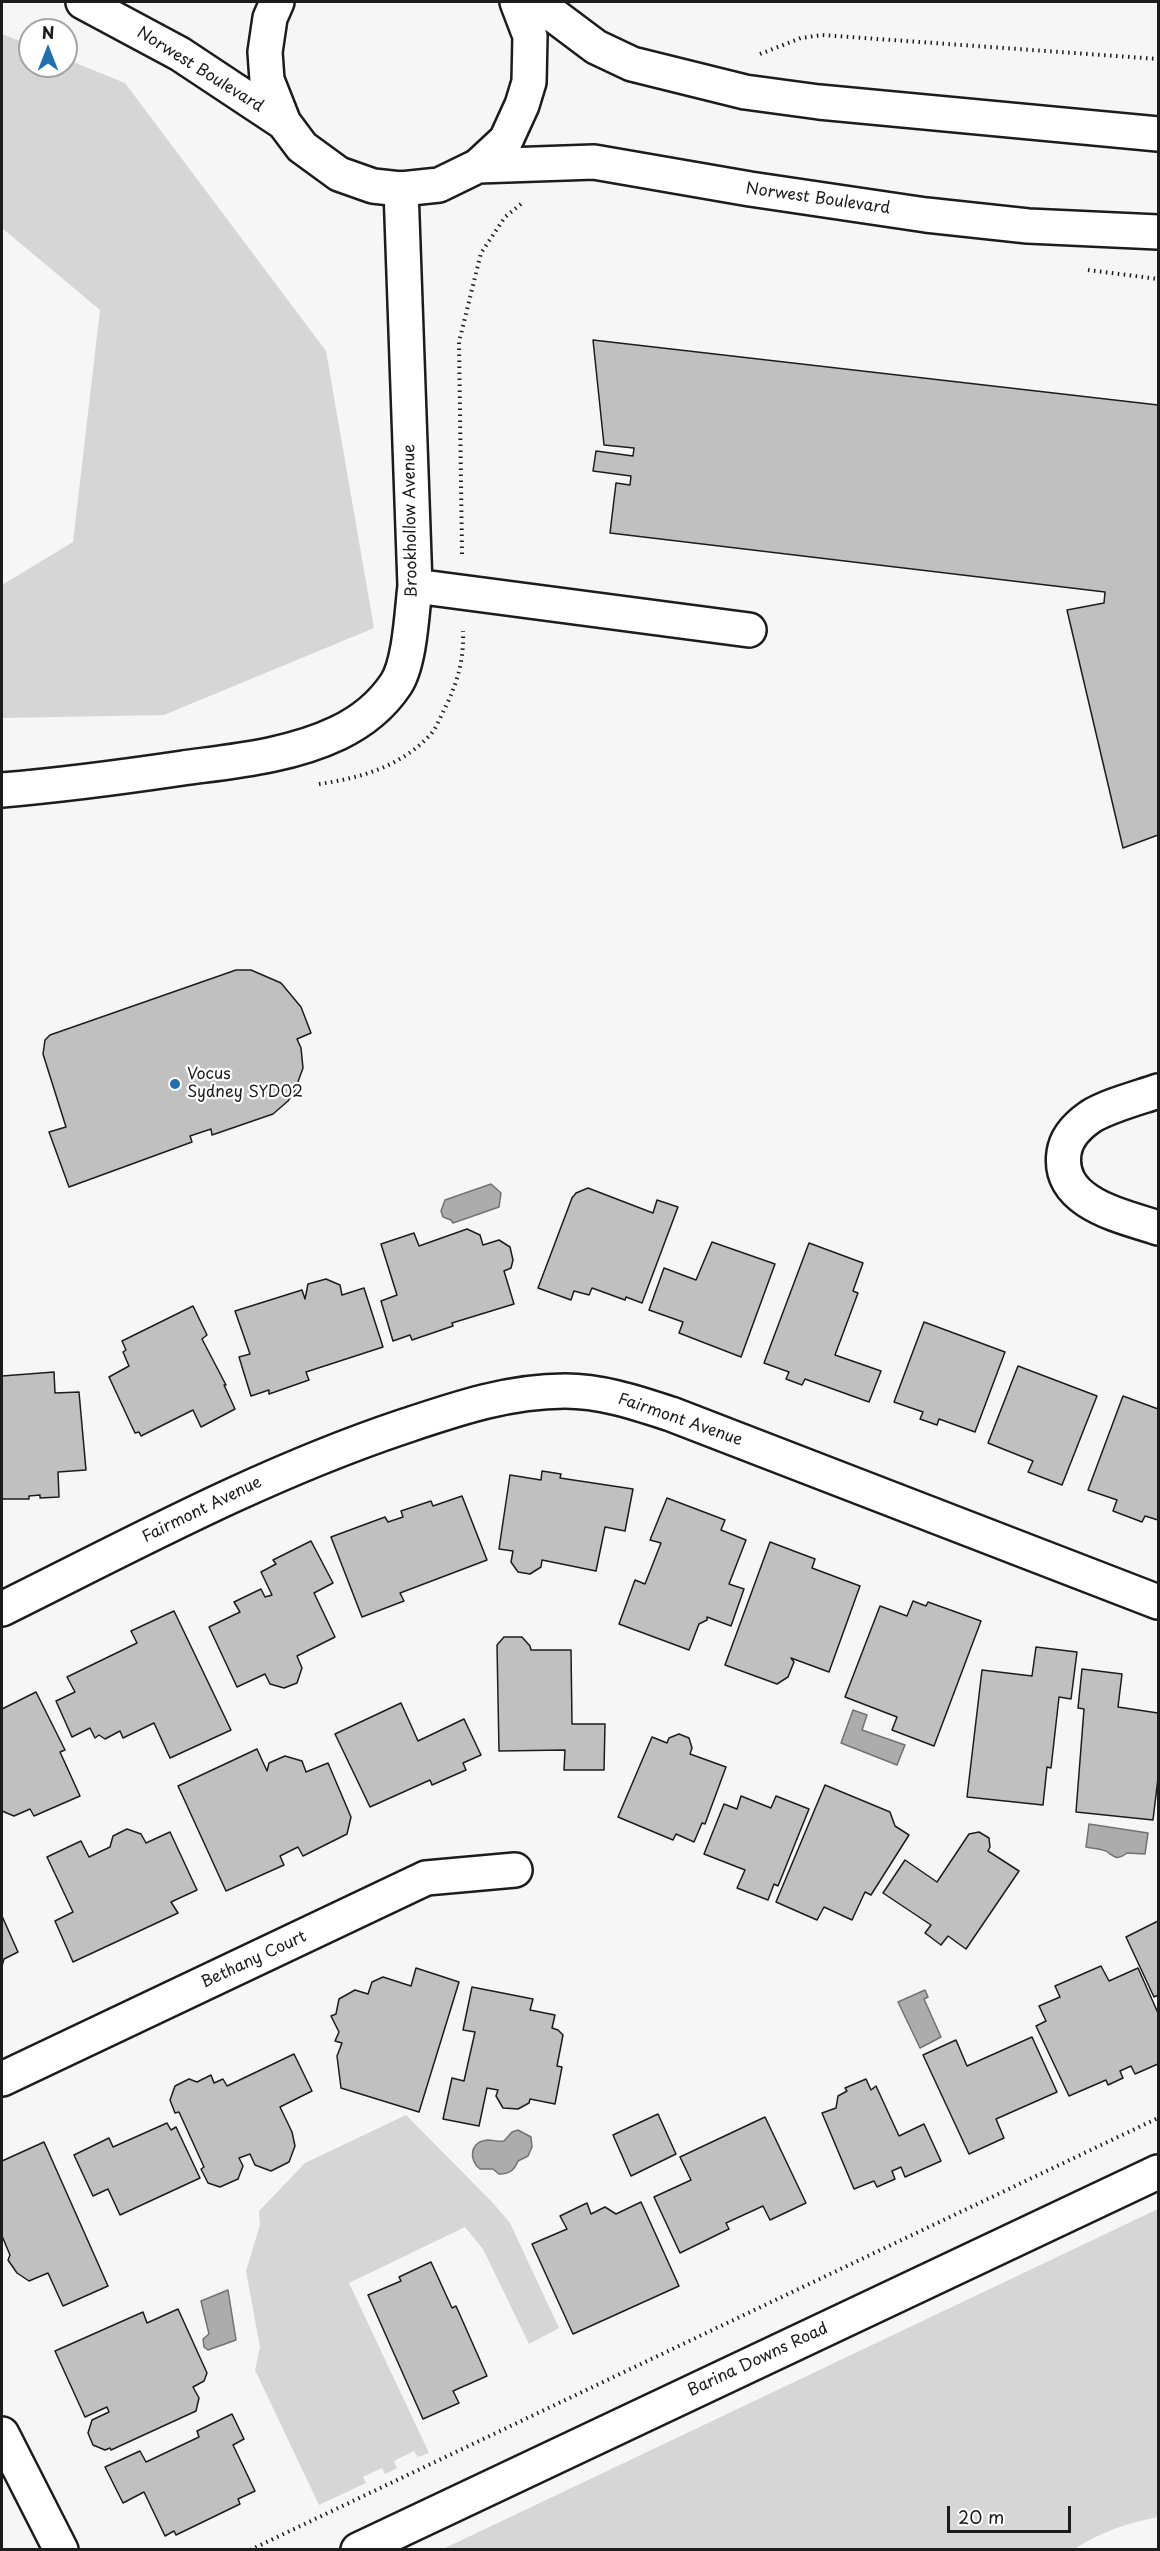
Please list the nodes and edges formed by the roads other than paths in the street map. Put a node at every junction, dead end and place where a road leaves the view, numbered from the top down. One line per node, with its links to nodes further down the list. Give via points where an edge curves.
1 (83, 2): 5 (street, Norwest Boulevard, via 180,54)
2 (277, 2): 5 (street, via 270,18 265,52 267,80)
3 (517, 2): 9 (street, via 530,36 529,82 506,140)
4 (536, 2): 7 (street, via 596,47 632,64 745,92)
5 (284, 123): 10 (street, via 302,147 339,174 373,186)
6 (1158, 126): 7 (street)
7 (1124, 131): 8 (street)
8 (1158, 134)
9 (478, 166): 10 (street, via 440,185); 11 (street, Norwest Boulevard, via 594,162 926,215)
10 (401, 189): 14 (street, Brookhollow Avenue)
11 (1119, 232): 12 (street, Norwest Boulevard); 13 (street)
12 (1158, 232)
13 (1158, 237)
14 (415, 586): 15 (street); 16 (street, Brookhollow Avenue, via 410,640 398,682 373,711 338,733 291,750 236,760)
15 (749, 630)
16 (2, 790)
17 (1158, 1091): 18 (street, via 1092,1116 1075,1129 1065,1146 1062,1165 1067,1182 1095,1206)
18 (1158, 1228)
19 (1158, 1602): 20 (street, Fairmont Avenue, via 671,1414 618,1397 567,1391 515,1394 469,1404 357,1442 256,1483)
20 (2, 1610)
21 (515, 1870): 22 (street, Bethany Court, via 426,1878)
22 (2, 2079)
23 (1158, 2172): 26 (street, Barina Downs Road)
24 (2, 2434): 25 (street)
25 (61, 2550)
26 (358, 2550)

